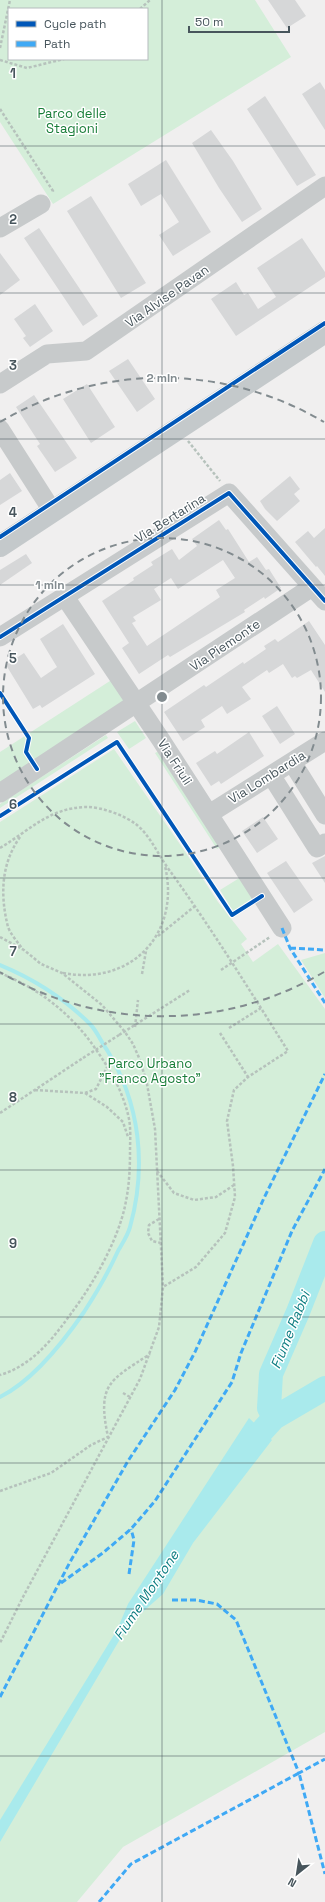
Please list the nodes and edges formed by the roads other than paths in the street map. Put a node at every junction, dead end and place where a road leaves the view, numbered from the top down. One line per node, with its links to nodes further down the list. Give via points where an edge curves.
1 (325, 186): 5 (street, Via Alvise Pavan, via 86,350 47,354)
2 (41, 204): 3 (street)
3 (0, 228)
4 (325, 332): 7 (main road)
5 (0, 384)
6 (0, 429): 7 (street)
7 (53, 512): 8 (main road)
8 (0, 546)
9 (312, 587): 10 (street, Via Bertarina, via 228,492); 11 (street); 13 (street, Via Piemonte)
10 (65, 597): 12 (street, Via Bertarina); 13 (street, Via Friuli)
11 (325, 601)
12 (0, 637)
13 (137, 703): 17 (street, Via Piemonte); 18 (street, Via Friuli)
14 (325, 741): 15 (street, Via Lombardia)
15 (292, 762): 16 (street, Via Lombardia); 19 (street)
16 (271, 775): 18 (street, Via Lombardia); 20 (street, via 317,848)
17 (0, 793)
18 (209, 814): 21 (street, Via Friuli)
19 (325, 815)
20 (325, 843)
21 (282, 928)

